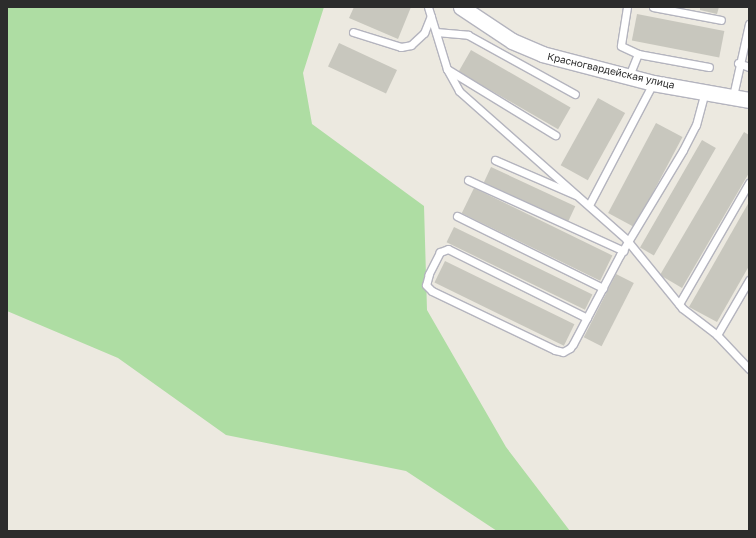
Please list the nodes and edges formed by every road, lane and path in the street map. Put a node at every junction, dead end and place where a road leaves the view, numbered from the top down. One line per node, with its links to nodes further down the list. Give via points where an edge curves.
1 (428, 7): 6 (lane)
2 (461, 7): 16 (street, Красногвардейская улица, via 512,41 542,54)
3 (628, 7): 11 (lane, via 621,46)
4 (653, 7): 5 (lane)
5 (690, 11): 7 (lane)
6 (431, 16): 9 (lane, via 424,33 411,45 401,47); 10 (lane)
7 (721, 20)
8 (749, 24): 12 (lane)
9 (353, 32)
10 (436, 32): 15 (lane); 19 (lane, via 468,35)
11 (638, 54): 13 (lane); 16 (lane)
12 (738, 63): 14 (lane); 20 (lane)
13 (709, 67)
14 (749, 67)
15 (447, 69): 22 (lane); 26 (lane, via 459,90)
16 (629, 76): 17 (street, Красногвардейская улица)
17 (653, 83): 18 (street, Красногвардейская улица); 27 (lane)
18 (705, 92): 20 (street, Красногвардейская улица); 29 (lane, via 696,125)
19 (574, 94)
20 (733, 96): 21 (street, Красногвардейская улица)
21 (749, 100)
22 (555, 135)
23 (495, 160): 26 (lane)
24 (468, 180): 30 (lane)
25 (749, 183): 33 (lane)
26 (578, 196): 27 (lane)
27 (589, 205): 29 (lane)
28 (457, 216): 32 (lane)
29 (629, 243): 30 (lane); 33 (lane)
30 (624, 250): 32 (lane)
31 (749, 280): 35 (lane)
32 (603, 288): 34 (lane)
33 (679, 304): 35 (lane)
34 (587, 318): 34 (lane, via 574,344 563,352 432,291 426,285 440,252 448,249)
35 (718, 335): 36 (lane)
36 (749, 369)

